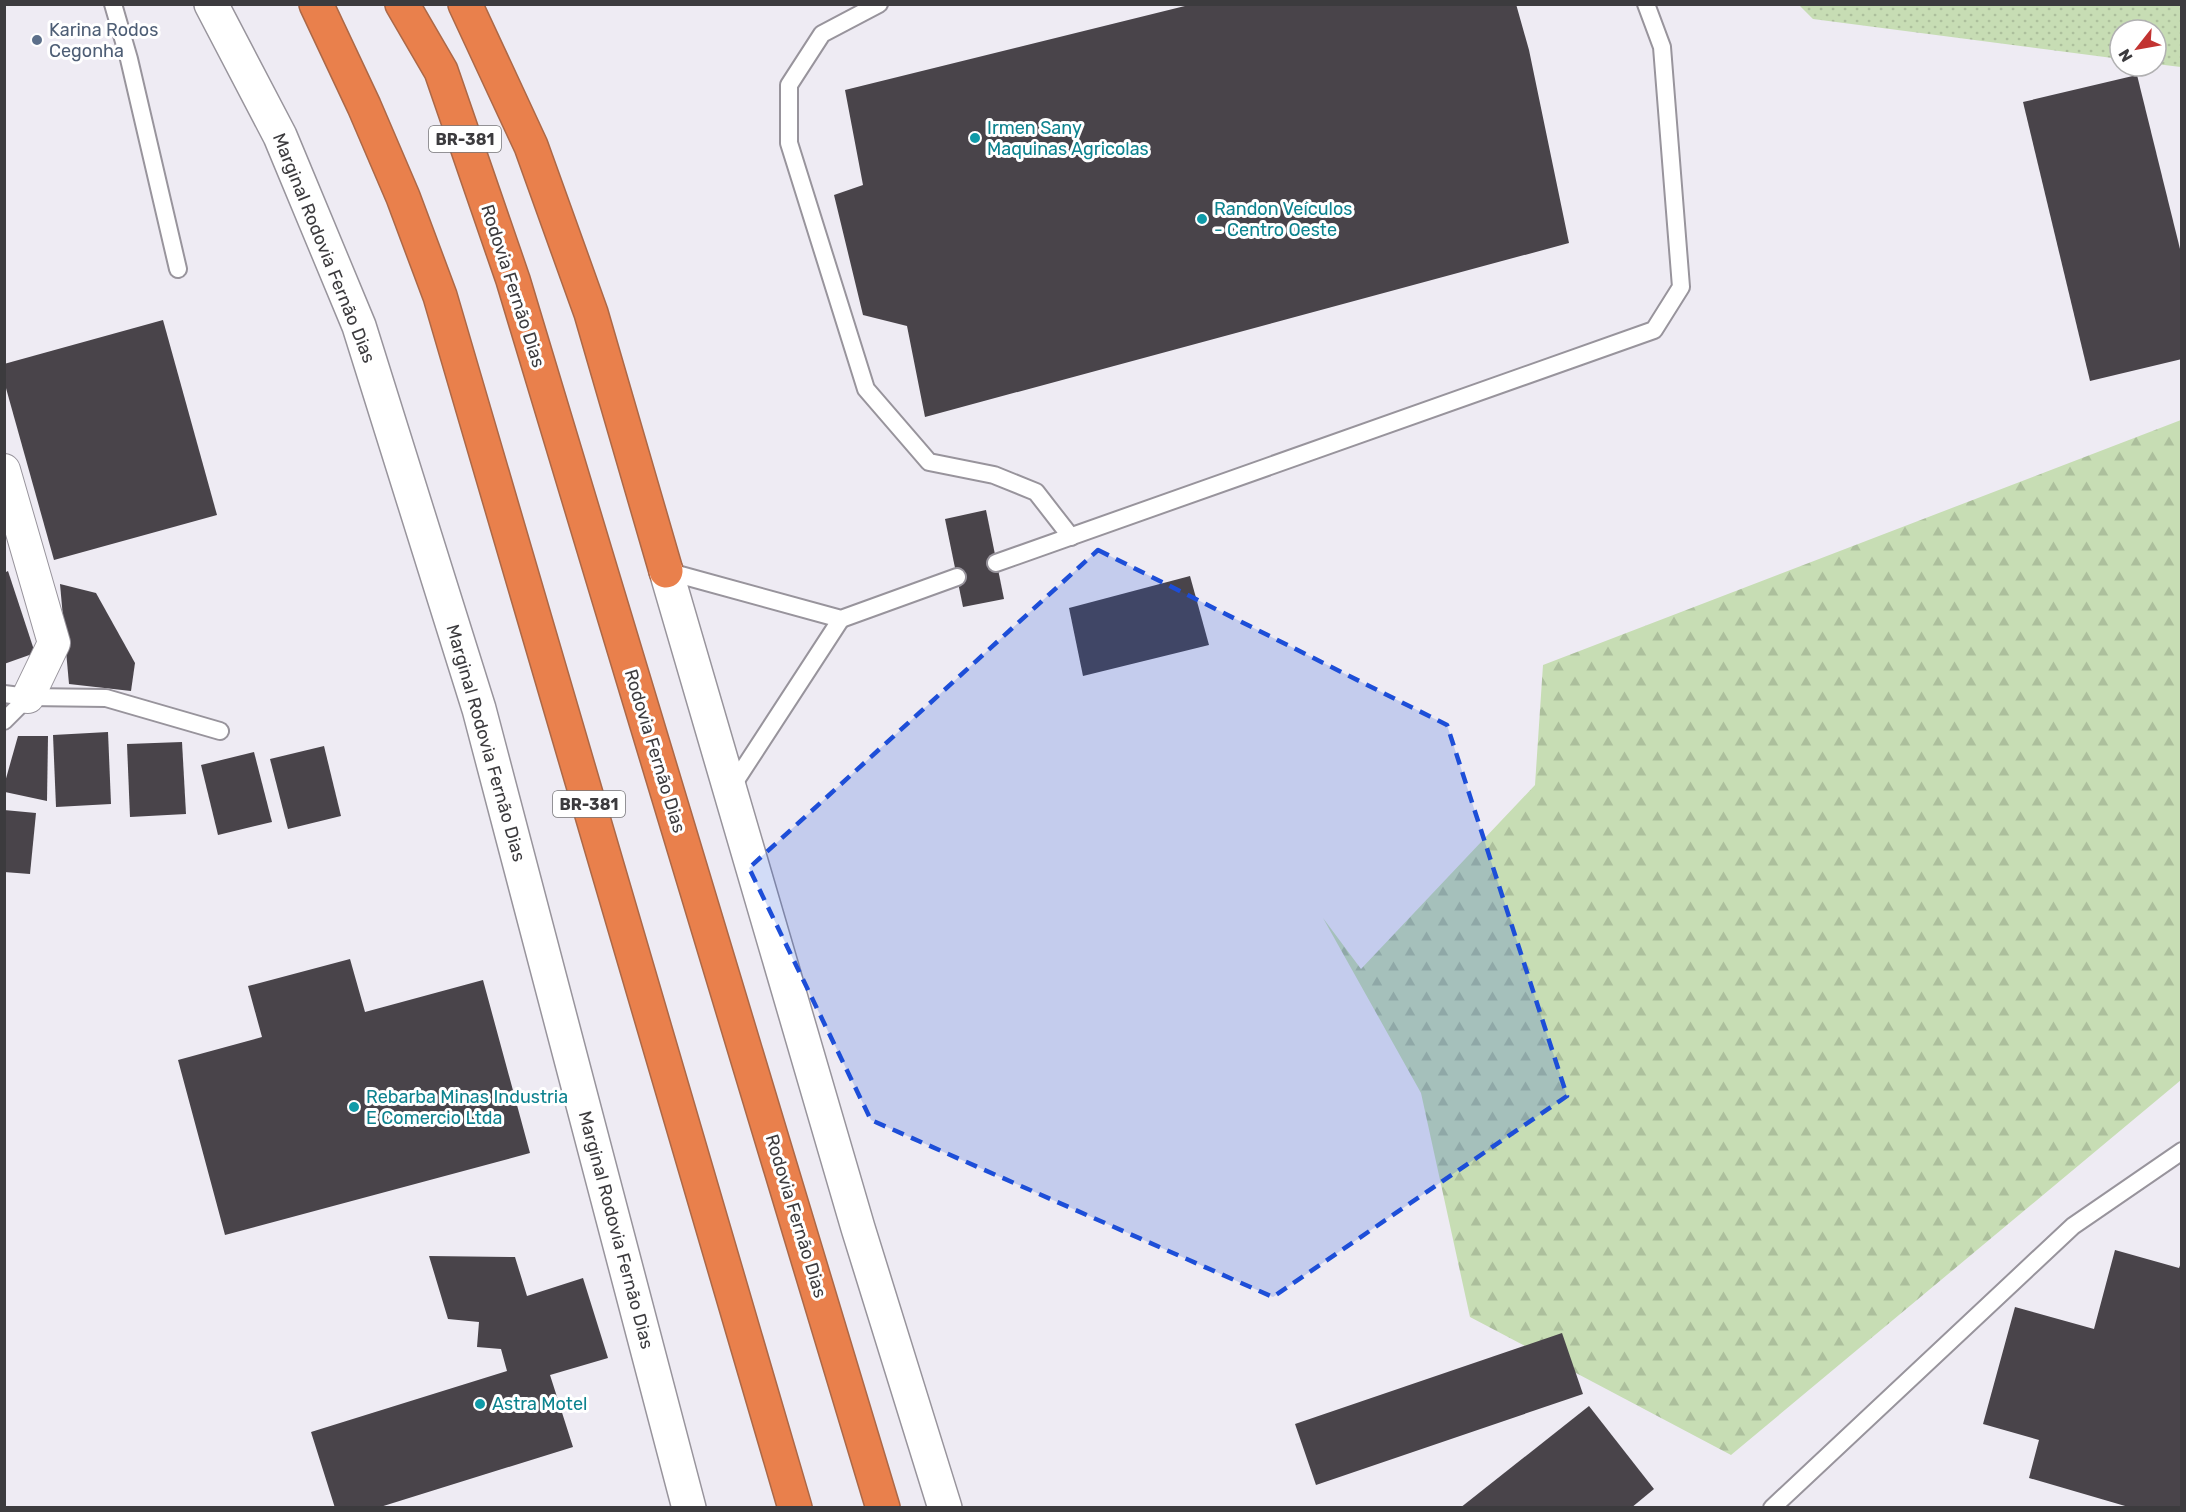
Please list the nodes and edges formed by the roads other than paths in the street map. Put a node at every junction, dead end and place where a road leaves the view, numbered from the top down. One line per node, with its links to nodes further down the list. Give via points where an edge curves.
1 (113, 4): 8 (lane)
2 (211, 4): 20 (main road, Marginal Rodovia Fernão Dias, via 280,136 363,338 479,709)
3 (316, 4): 21 (highway, BR-381, via 403,197 440,296)
4 (402, 4): 22 (highway, Rodovia Fernão Dias / BR-381, via 441,71 513,280)
5 (465, 4): 12 (highway, via 535,157 591,313)
6 (879, 4): 10 (lane, via 822,34 789,85 789,142 866,389 929,462 994,475 1036,492)
7 (1646, 4): 10 (lane, via 1662,47 1681,287 1654,330)
8 (178, 269)
9 (4, 470): 15 (street, via 54,643)
10 (1071, 537): 11 (lane)
11 (996, 563)
12 (666, 571): 14 (lane); 18 (main road)
13 (957, 578): 14 (lane)
14 (842, 618): 18 (lane)
15 (16, 696): 16 (lane); 17 (lane, via 106,698)
16 (4, 721)
17 (220, 731)
18 (731, 788): 23 (main road, via 858,1228)
19 (2181, 1151): 24 (lane, via 2073,1226)
20 (689, 1508)
21 (795, 1508)
22 (883, 1508)
23 (945, 1508)
24 (1772, 1508)

